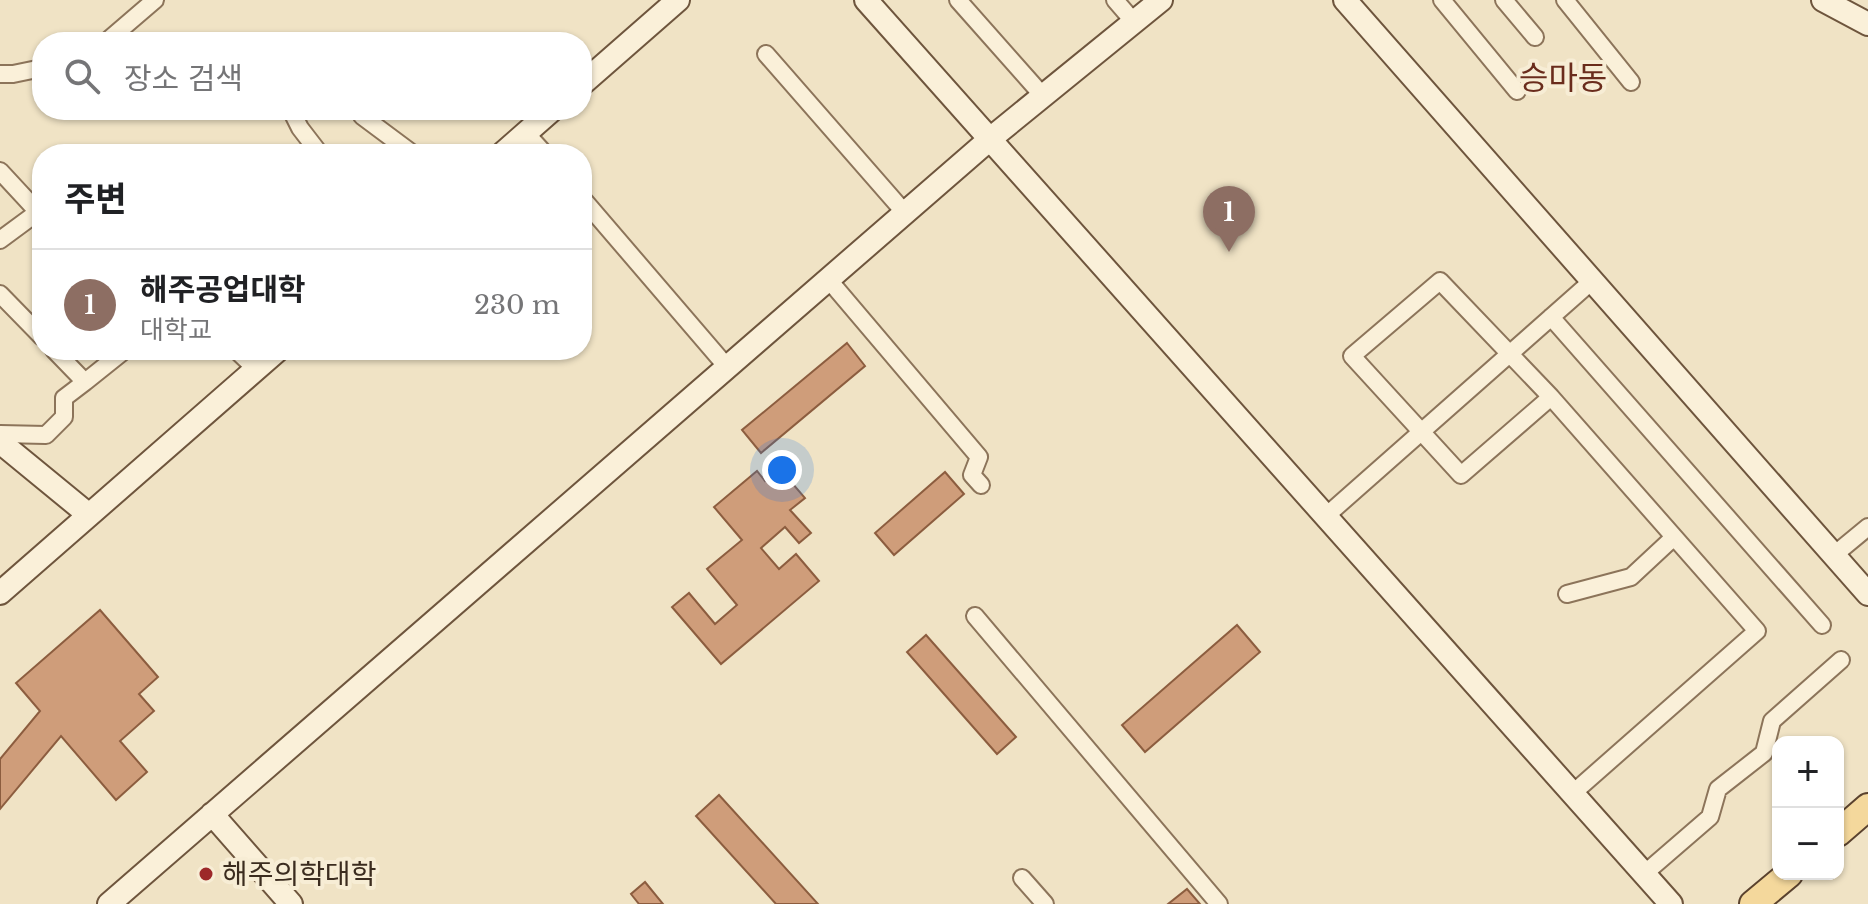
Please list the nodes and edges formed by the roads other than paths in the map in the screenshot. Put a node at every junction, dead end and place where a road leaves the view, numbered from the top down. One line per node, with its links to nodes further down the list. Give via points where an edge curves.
1 (155, 0): 14 (street)
2 (866, 0): 27 (street)
3 (958, 0): 22 (street)
4 (1115, 0): 12 (street)
5 (1161, 0): 12 (street)
6 (1345, 0): 39 (street)
7 (1442, 0): 21 (street)
8 (1504, 0): 15 (street)
9 (1565, 0): 20 (street)
10 (1823, 0): 13 (street)
11 (668, 4): 19 (street)
12 (1134, 22): 22 (street)
13 (1868, 24)
14 (118, 32)
15 (1535, 37)
16 (766, 54): 35 (street)
17 (32, 70): 18 (street)
18 (0, 74)
19 (592, 75)
20 (1631, 82)
21 (1517, 91)
22 (1043, 96): 27 (street)
23 (296, 120): 28 (street)
24 (367, 120): 29 (street)
25 (541, 120): 26 (street)
26 (526, 133): 30 (street); 31 (street)
27 (990, 139): 35 (street); 57 (street)
28 (312, 144)
29 (400, 144)
30 (513, 144)
31 (536, 144)
32 (0, 171): 33 (street)
33 (32, 202)
34 (592, 210): 48 (street)
35 (905, 213): 38 (street)
36 (32, 216): 37 (street)
37 (0, 240)
38 (828, 279): 48 (street); 55 (street, via 979,457 972,475)
39 (1592, 281): 41 (street); 60 (street)
40 (0, 294): 42 (street)
41 (1551, 317): 43 (street); 65 (street)
42 (32, 327)
43 (1510, 354): 51 (street); 52 (street); 52 (street, via 1440,281 1352,356)
44 (64, 360): 50 (street)
45 (112, 360): 50 (street)
46 (247, 360): 49 (street)
47 (266, 360): 49 (street)
48 (727, 367): 69 (street)
49 (256, 369): 56 (street)
50 (85, 382): 53 (street, via 64,398 64,417 46,435)
51 (1551, 397): 52 (street, via 1461,475); 59 (street)
52 (1421, 432): 57 (street)
53 (0, 434)
54 (0, 442): 56 (street)
55 (981, 485)
56 (89, 515): 61 (street)
57 (1326, 516): 67 (street)
58 (1868, 527): 60 (street)
59 (1674, 537): 62 (street, via 1631,577); 67 (street, via 1757,631)
60 (1834, 555): 63 (street)
61 (0, 593)
62 (1567, 594)
63 (1868, 594)
64 (975, 616): 77 (street)
65 (1822, 625)
66 (1841, 660): 71 (street, via 1772,721 1764,753 1718,789 1710,817)
67 (1573, 793): 71 (street)
68 (1868, 807): 70 (main road)
69 (212, 814): 74 (street); 75 (street)
70 (1844, 828)
71 (1644, 874): 78 (street)
72 (1022, 878): 76 (street)
73 (1782, 880): 79 (main road)
74 (109, 904)
75 (291, 904)
76 (1045, 904)
77 (1219, 904)
78 (1671, 904)
79 (1753, 904)

